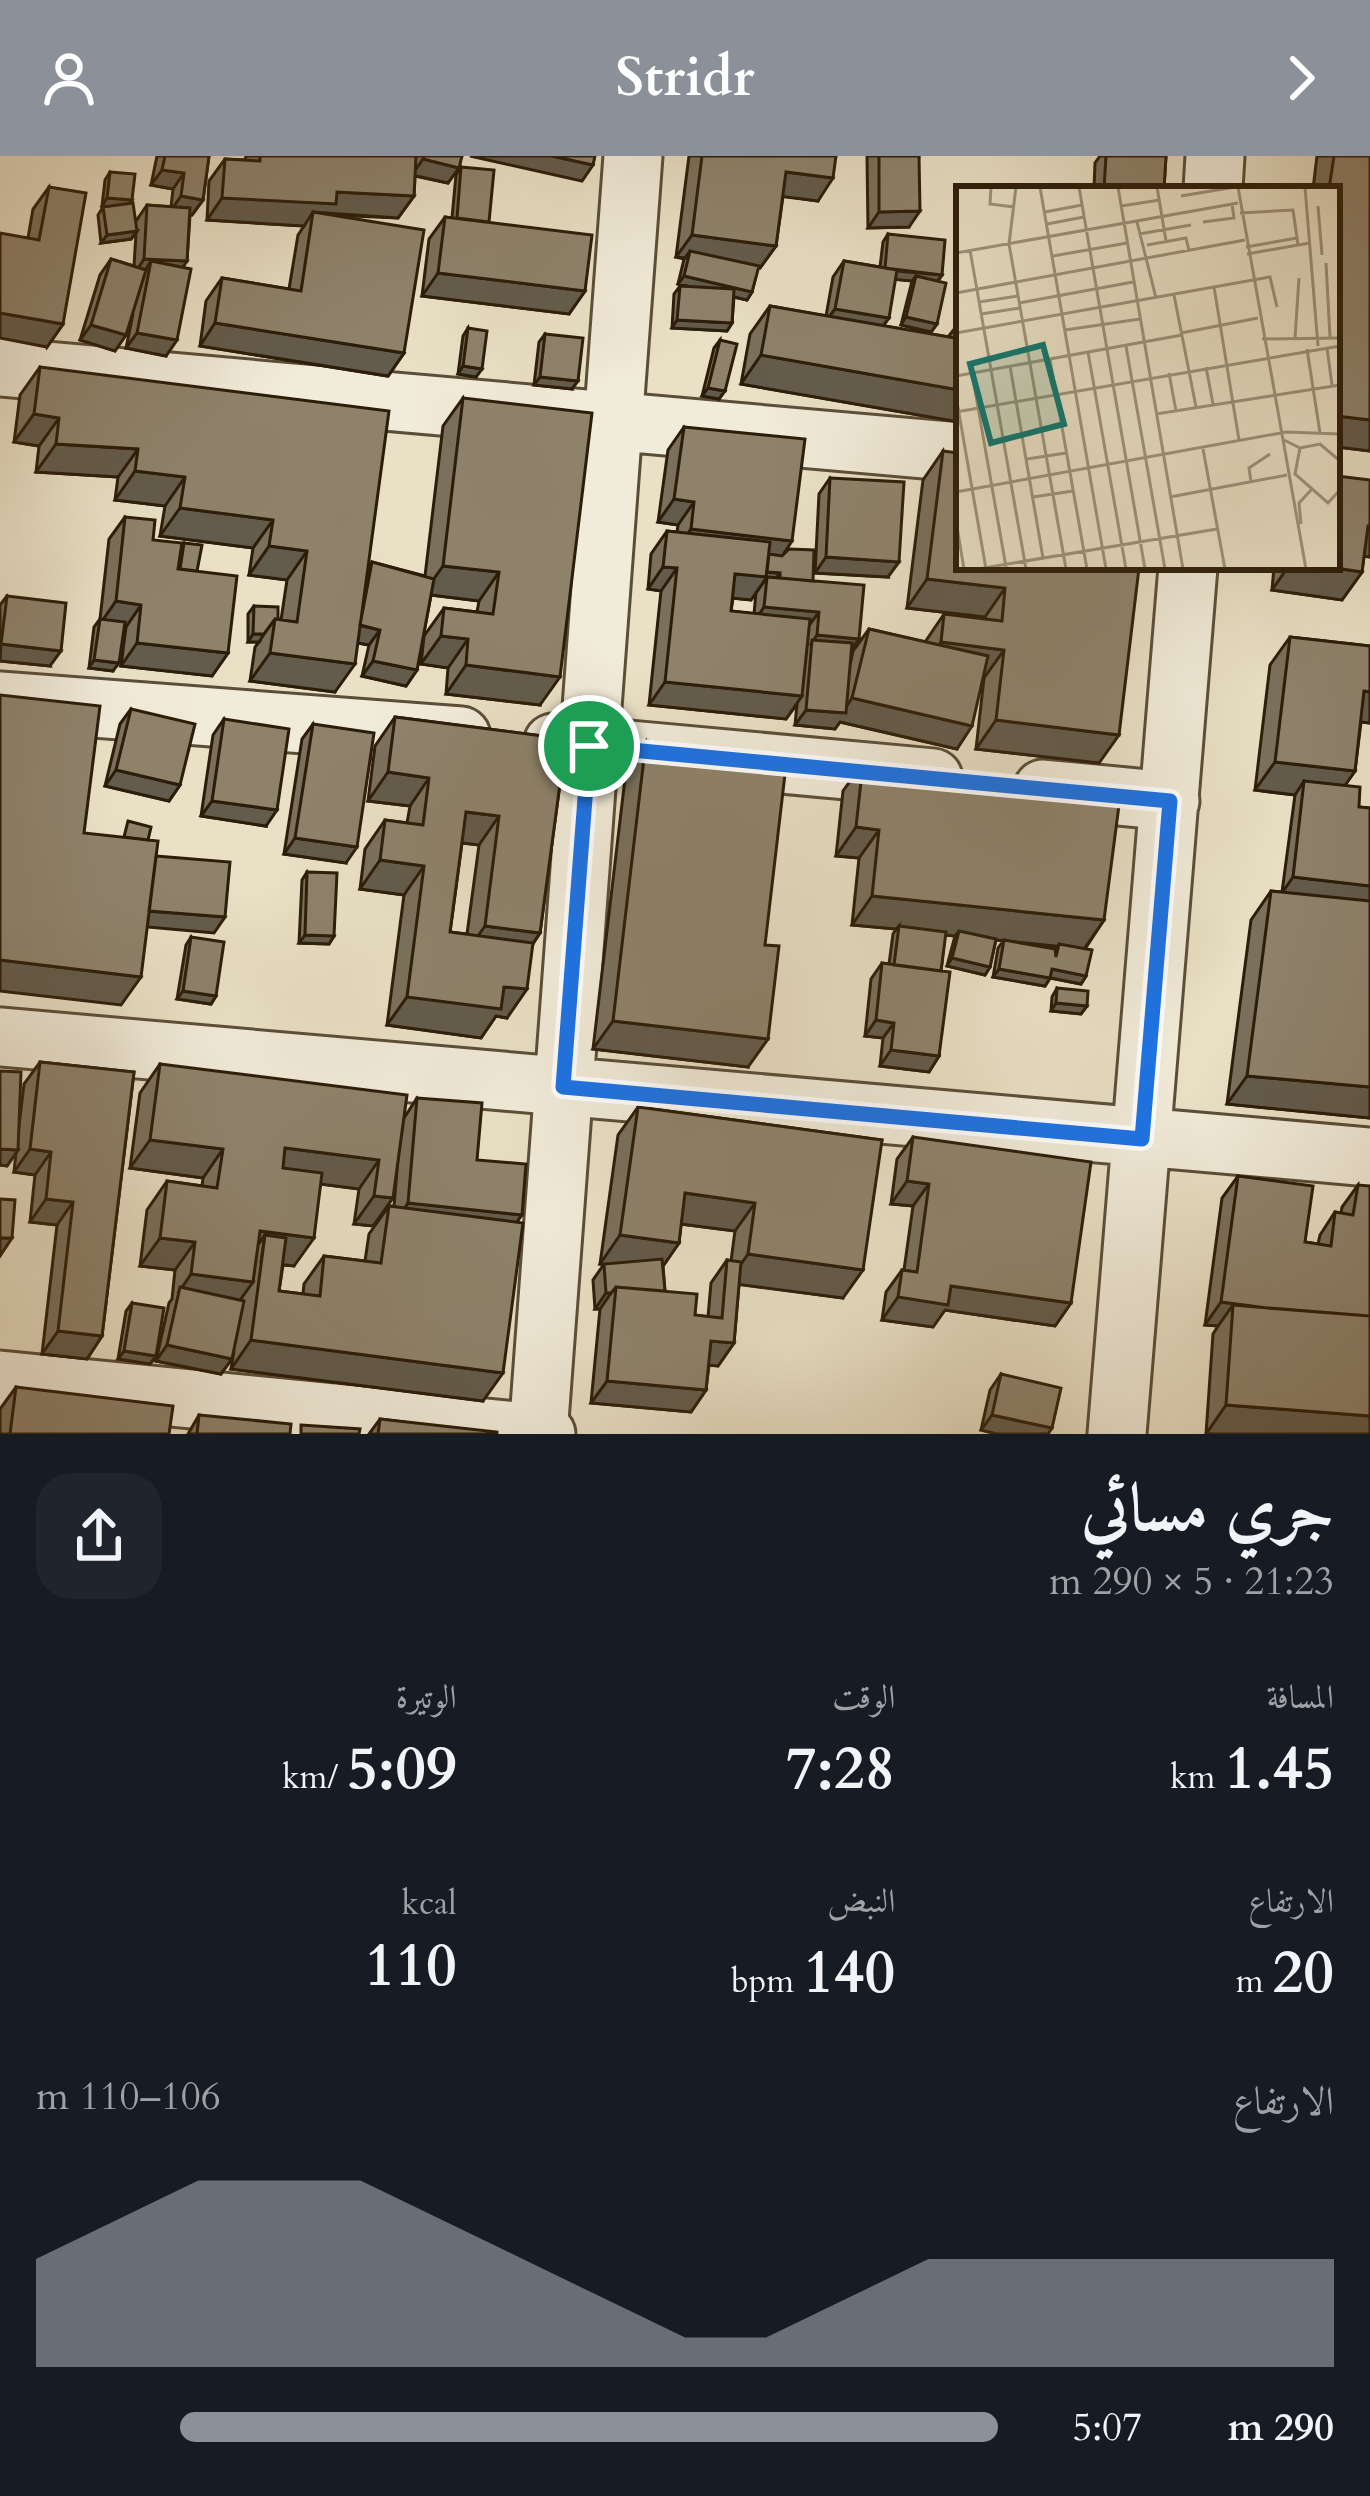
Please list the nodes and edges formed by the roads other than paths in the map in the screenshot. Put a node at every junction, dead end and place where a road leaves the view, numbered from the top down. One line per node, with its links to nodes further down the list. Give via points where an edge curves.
1 (633, 156): 5 (street)
2 (1216, 156): 3 (street)
3 (1213, 186)
4 (0, 367): 5 (street)
5 (613, 424): 6 (street); 9 (street)
6 (956, 452)
7 (1188, 570): 10 (street)
8 (0, 701): 9 (street)
9 (589, 746): 10 (street); 12 (street)
10 (1170, 801): 13 (street)
11 (0, 1037): 12 (street)
12 (563, 1087): 13 (street); 16 (street)
13 (1142, 1139): 14 (street); 17 (street)
14 (1370, 1157)
15 (0, 1380): 16 (street)
16 (540, 1434)
17 (1117, 1434)

